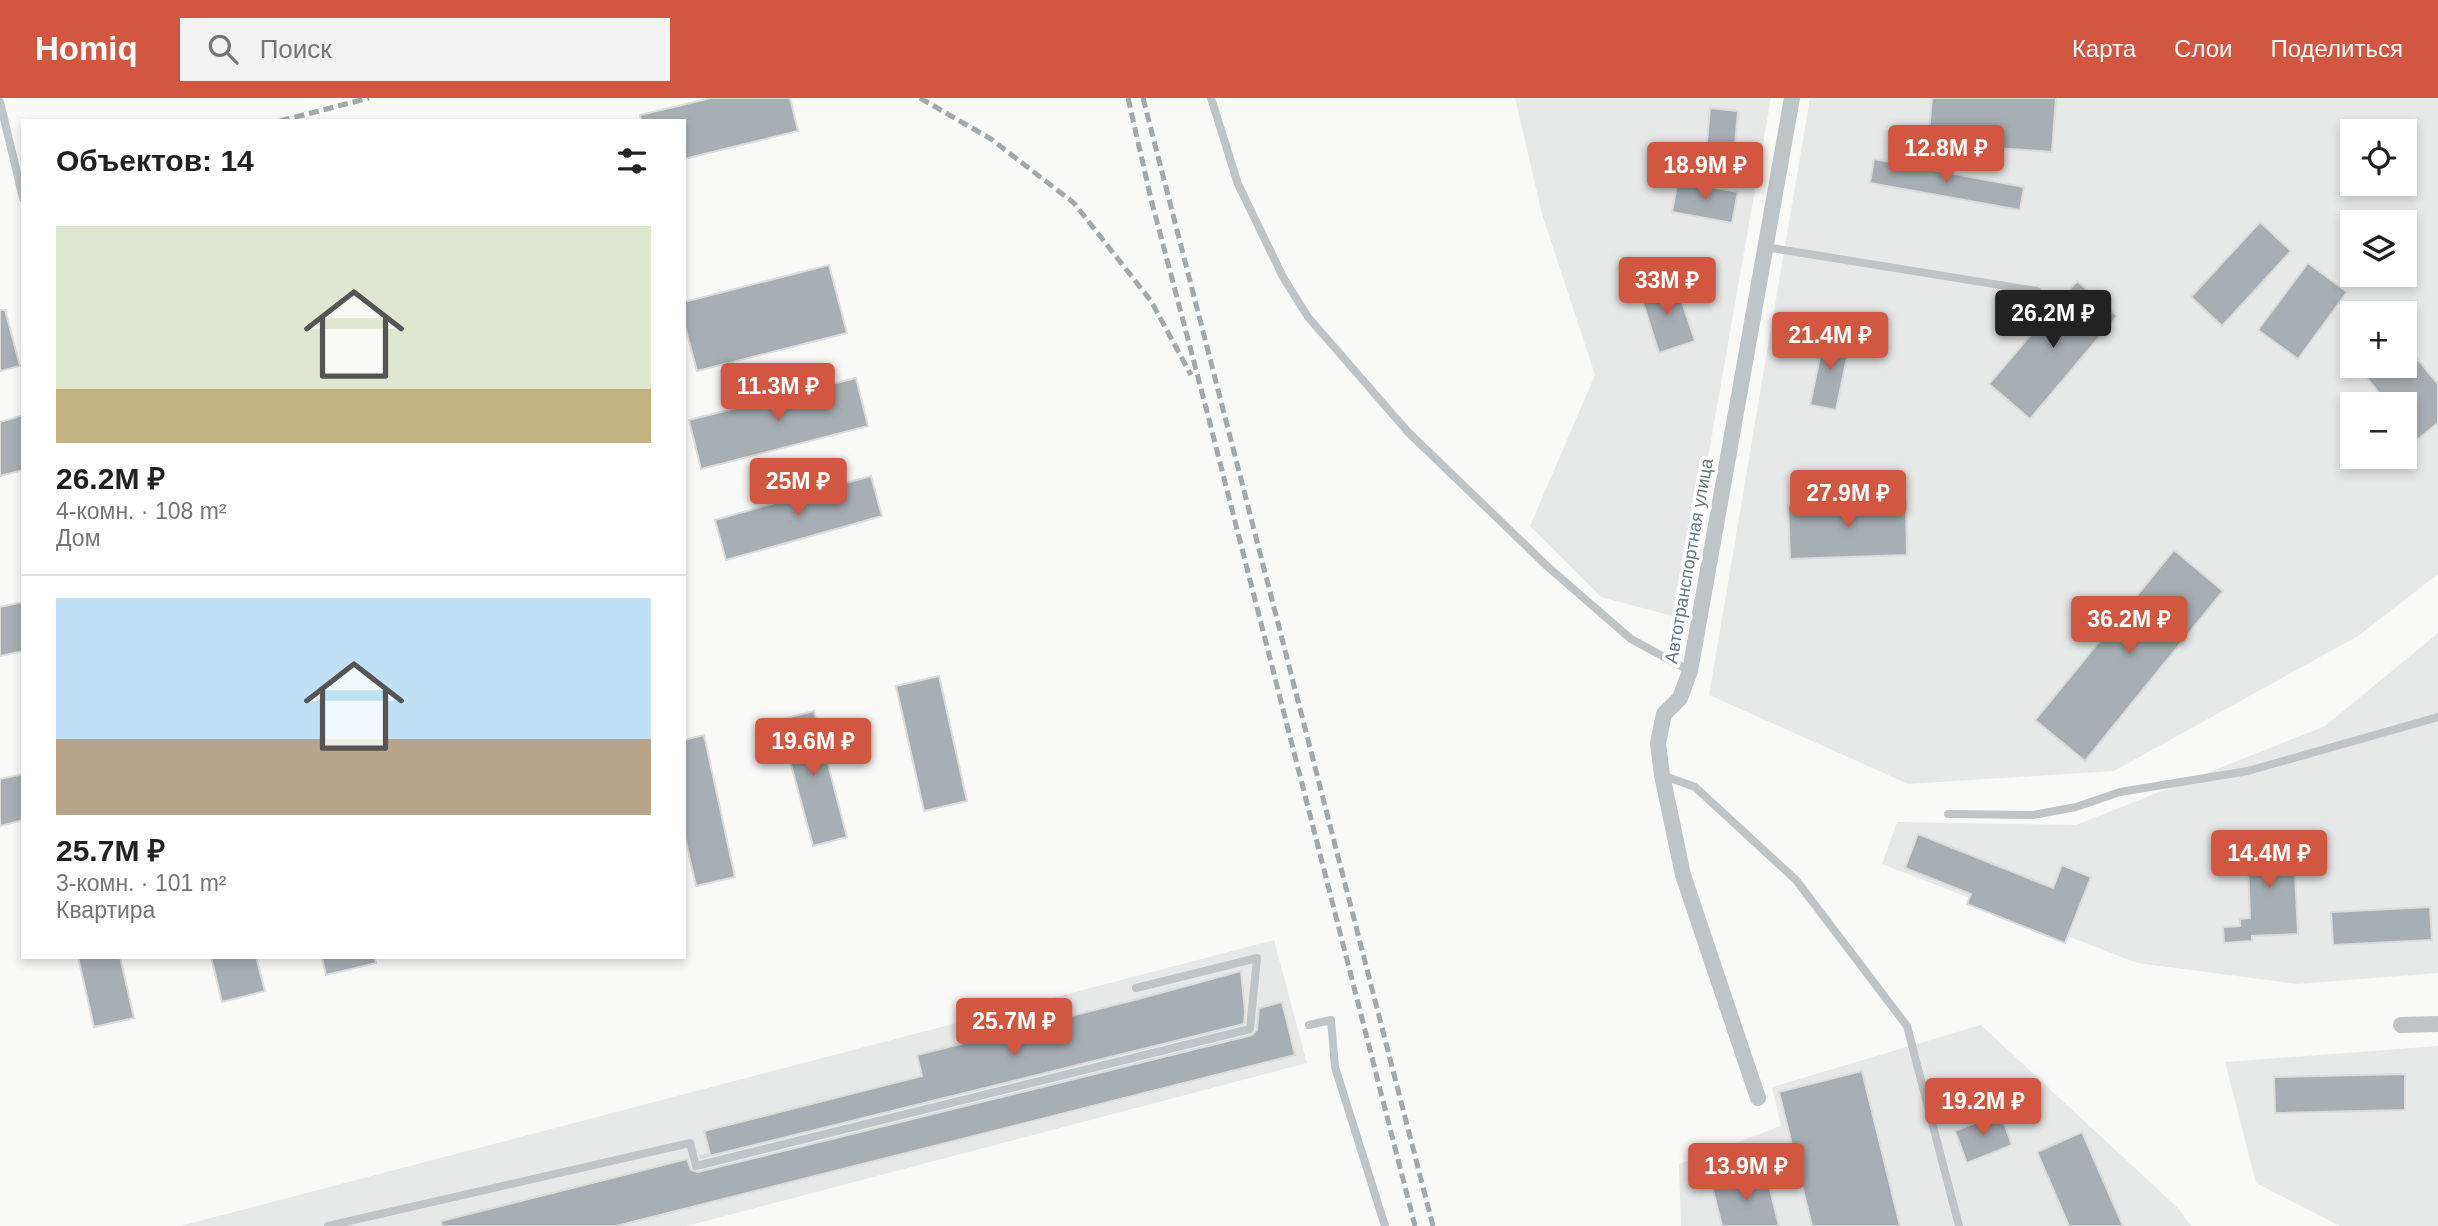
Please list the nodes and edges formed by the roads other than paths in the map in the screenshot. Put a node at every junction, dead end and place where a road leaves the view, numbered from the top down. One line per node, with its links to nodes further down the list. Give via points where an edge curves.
1 (1211, 98): 7 (lane, via 1238,184 1308,317 1408,432 1548,567 1631,639)
2 (1792, 98): 5 (street, Автотранспортная улица)
3 (0, 102): 4 (lane)
4 (21, 190)
5 (1765, 247): 6 (lane); 7 (street, Автотранспортная улица)
6 (2037, 291)
7 (1690, 671): 9 (street, Автотранспортная улица, via 1679,698 1664,714 1658,743)
8 (2438, 718): 10 (lane, via 2248,771 2120,792 2065,810 2033,816)
9 (1662, 775): 15 (street, Автотранспортная улица, via 1683,875); 19 (lane, via 1695,787 1796,880 1908,1026)
10 (1948, 814)
11 (1136, 988): 16 (lane, via 1257,958 1250,1029 696,1167 691,1143)
12 (2438, 1024): 14 (street)
13 (1309, 1025): 18 (lane, via 1331,1020 1335,1067)
14 (2401, 1025)
15 (1758, 1098)
16 (362, 1222): 17 (lane)
17 (328, 1226)
18 (1385, 1226)
19 (1959, 1226)

